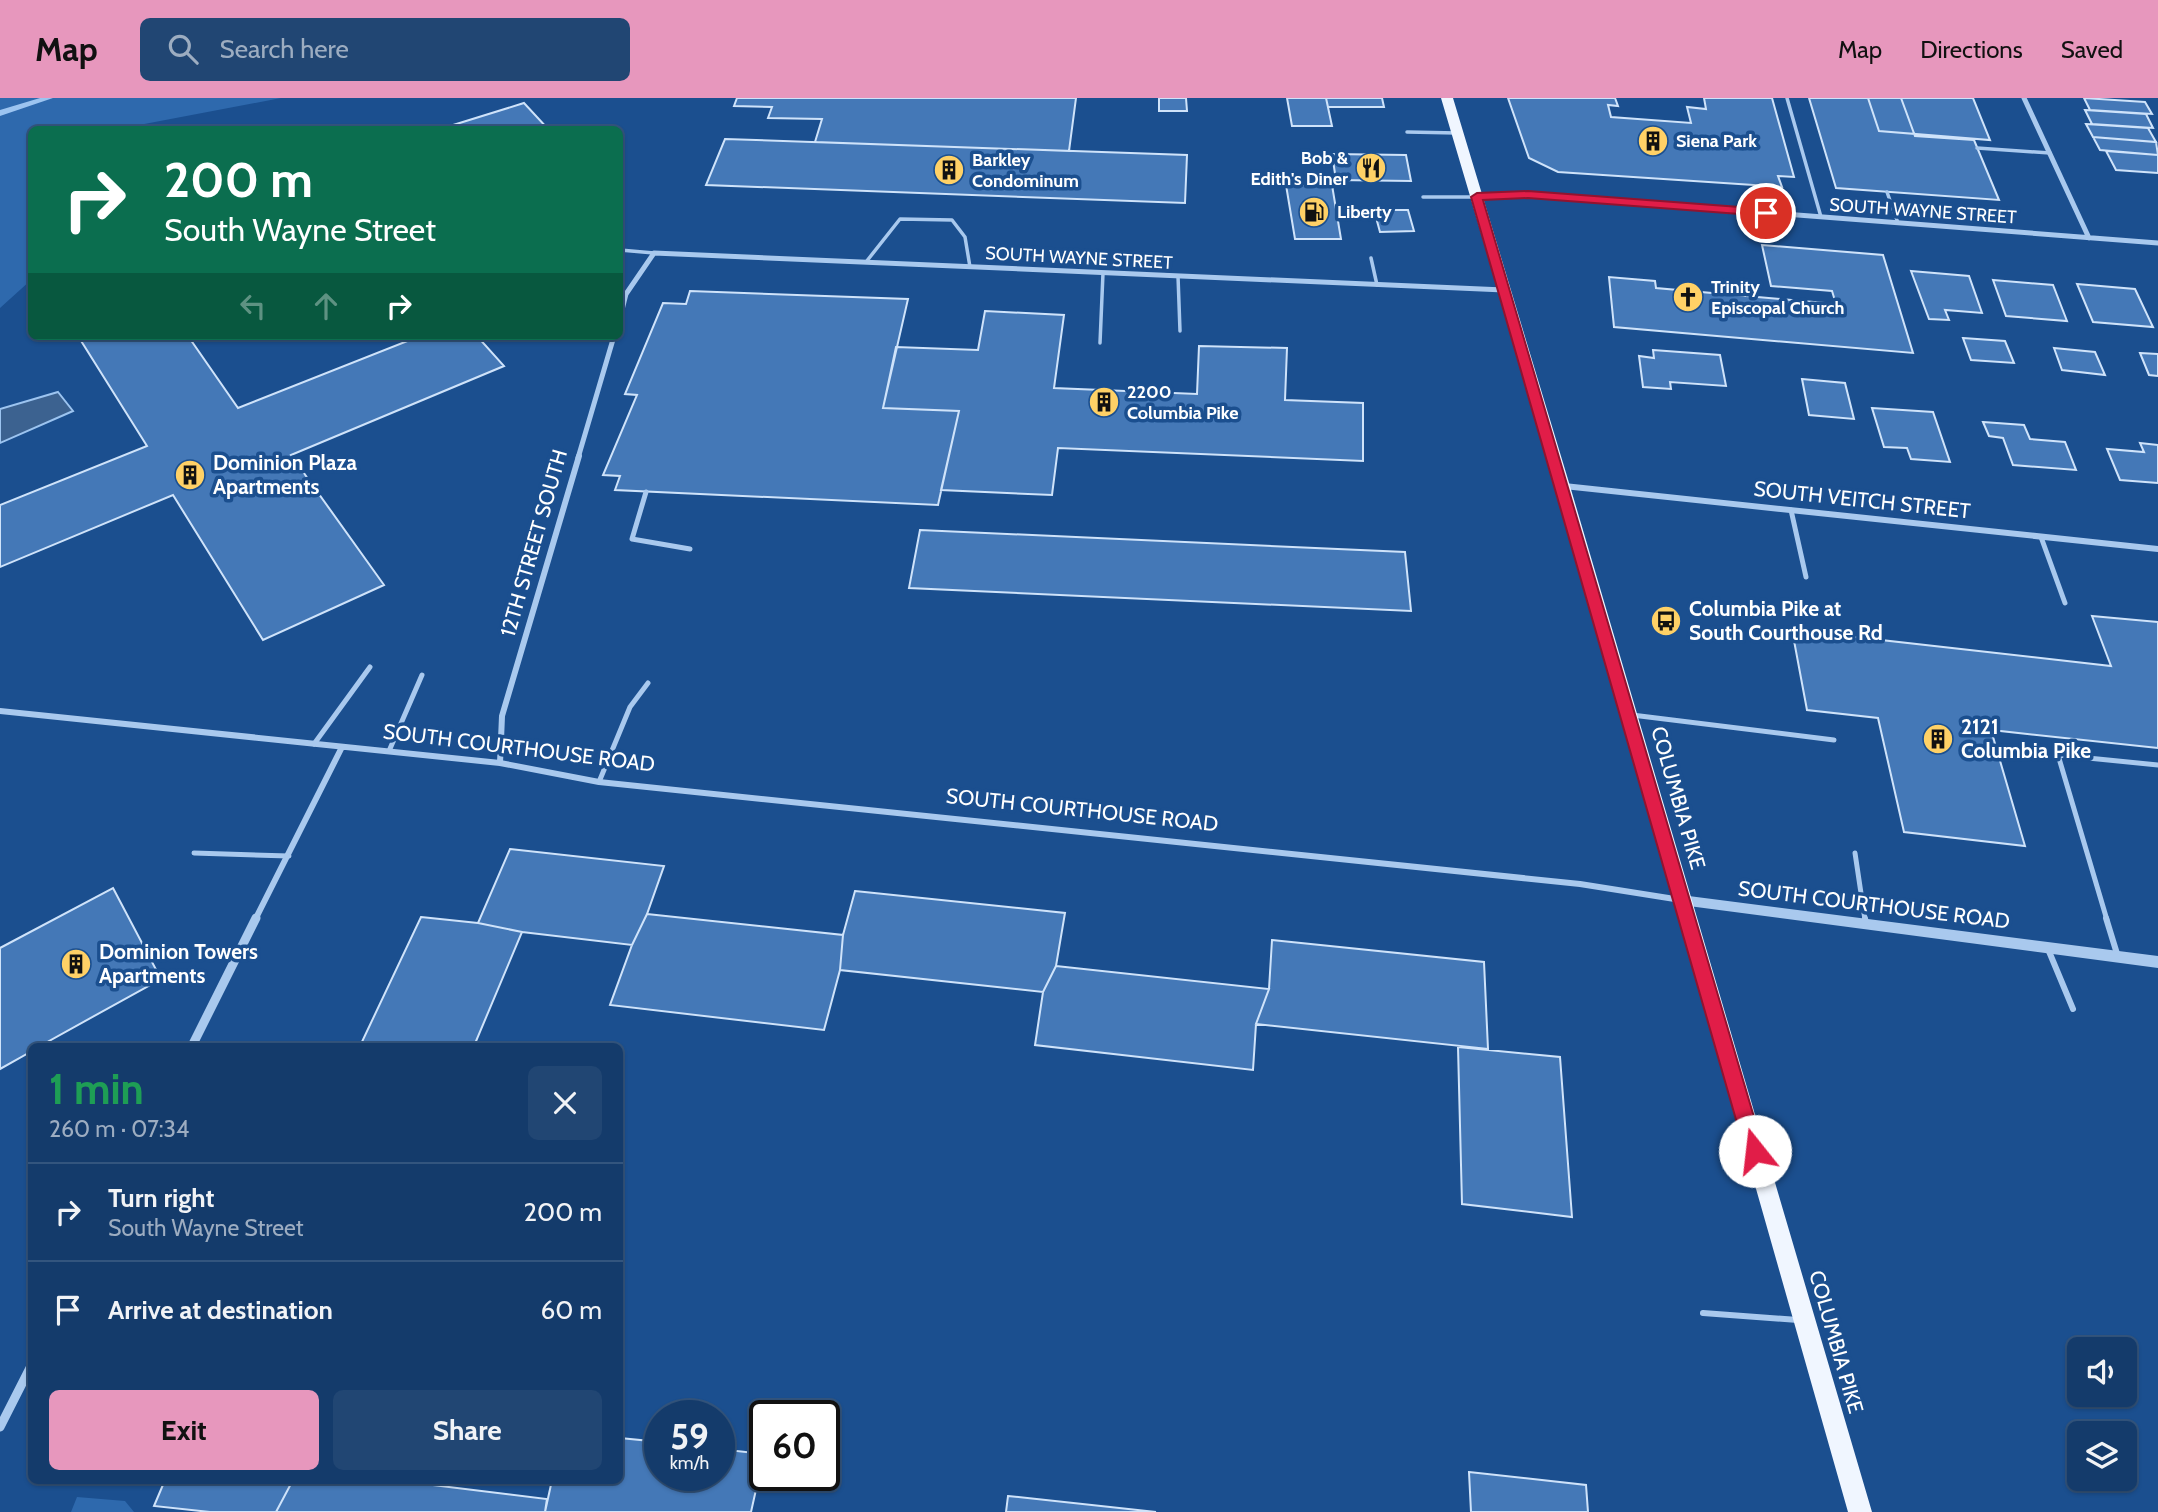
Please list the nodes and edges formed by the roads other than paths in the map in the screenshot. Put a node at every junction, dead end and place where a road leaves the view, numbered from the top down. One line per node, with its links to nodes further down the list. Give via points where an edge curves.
1 (1447, 98): 5 (main road, COLUMBIA PIKE)
2 (1787, 98): 11 (lane)
3 (2024, 98): 7 (street)
4 (1408, 132): 5 (lane)
5 (1457, 133): 10 (main road, COLUMBIA PIKE)
6 (1977, 148): 7 (lane)
7 (2050, 153): 13 (street)
8 (1887, 192): 12 (lane)
9 (1423, 197): 10 (lane)
10 (1477, 197): 11 (street, SOUTH WAYNE STREET, via 1528,194); 23 (main road, COLUMBIA PIKE)
11 (1821, 217): 12 (street, SOUTH WAYNE STREET)
12 (1898, 223): 13 (street, SOUTH WAYNE STREET)
13 (2089, 238): 14 (street, SOUTH WAYNE STREET)
14 (2158, 243)
15 (623, 250): 16 (lane)
16 (654, 253): 18 (street, SOUTH WAYNE STREET); 24 (street)
17 (1371, 258): 22 (lane)
18 (866, 262): 19 (street, SOUTH WAYNE STREET); 19 (lane, via 900,219 952,220 965,237)
19 (970, 267): 20 (street, SOUTH WAYNE STREET)
20 (1103, 273): 21 (street, SOUTH WAYNE STREET); 27 (lane)
21 (1178, 276): 22 (street, SOUTH WAYNE STREET); 25 (lane)
22 (1377, 285): 23 (street, SOUTH WAYNE STREET)
23 (1504, 290): 28 (main road, COLUMBIA PIKE)
24 (623, 306)
25 (1180, 331)
26 (613, 340): 45 (street, 12TH STREET SOUTH, via 502,716)
27 (1100, 343)
28 (1563, 486): 30 (street, SOUTH VEITCH STREET); 40 (main road, COLUMBIA PIKE)
29 (646, 492): 32 (lane, via 632,539)
30 (1791, 510): 31 (street, SOUTH VEITCH STREET); 34 (lane)
31 (2040, 537): 33 (street, SOUTH VEITCH STREET); 35 (lane)
32 (690, 549)
33 (2158, 549)
34 (1806, 577)
35 (2065, 603)
36 (370, 667): 42 (lane)
37 (422, 675): 44 (lane)
38 (648, 683): 47 (lane, via 629,707)
39 (0, 711): 42 (street, SOUTH COURTHOUSE ROAD)
40 (1629, 715): 41 (lane); 51 (main road, COLUMBIA PIKE)
41 (1834, 740)
42 (314, 744): 43 (street, SOUTH COURTHOUSE ROAD)
43 (342, 747): 44 (street, SOUTH COURTHOUSE ROAD); 50 (street)
44 (389, 751): 45 (street, SOUTH COURTHOUSE ROAD)
45 (500, 763): 47 (street, SOUTH COURTHOUSE ROAD)
46 (2158, 765): 54 (lane, via 2058,755)
47 (599, 782): 51 (street, SOUTH COURTHOUSE ROAD, via 1580,884)
48 (194, 853): 50 (lane)
49 (1855, 853): 52 (lane)
50 (289, 856): 57 (street)
51 (1681, 900): 52 (street, SOUTH COURTHOUSE ROAD); 59 (main road, COLUMBIA PIKE)
52 (1866, 926): 53 (street, SOUTH COURTHOUSE ROAD)
53 (2048, 949): 54 (street, SOUTH COURTHOUSE ROAD); 56 (lane)
54 (2118, 957): 55 (street, SOUTH COURTHOUSE ROAD)
55 (2158, 962)
56 (2073, 1009)
57 (194, 1043)
58 (1703, 1313): 59 (lane)
59 (1804, 1321): 62 (main road, COLUMBIA PIKE)
60 (28, 1372): 61 (street)
61 (0, 1427)
62 (1860, 1512)

